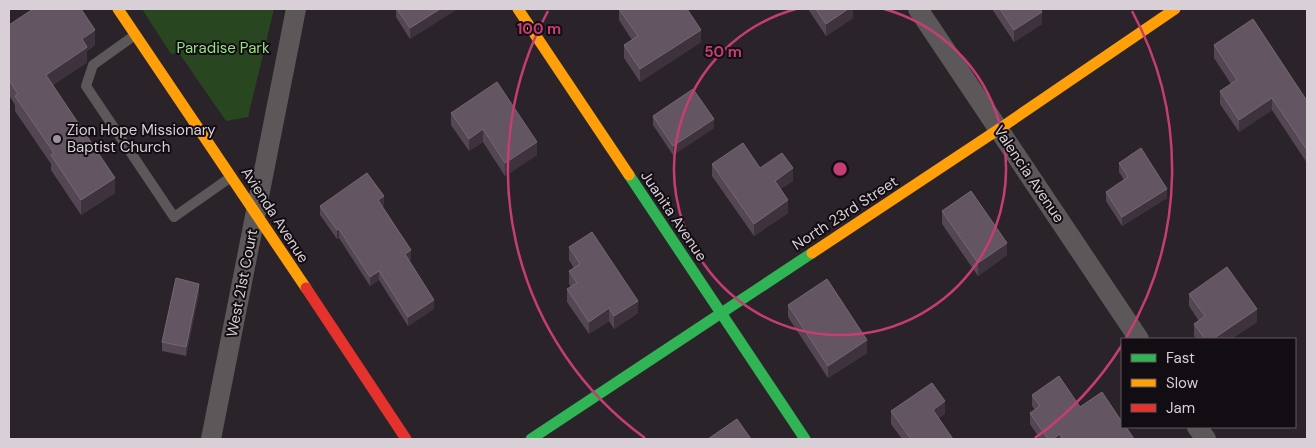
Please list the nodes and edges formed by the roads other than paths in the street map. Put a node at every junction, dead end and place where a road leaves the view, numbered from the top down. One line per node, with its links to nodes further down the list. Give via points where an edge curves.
1 (118, 9): 6 (street, Avienda Avenue)
2 (296, 9): 9 (street, West 21st Court)
3 (518, 9): 10 (street, Juanita Avenue)
4 (918, 9): 7 (street, Valencia Avenue)
5 (1175, 9): 7 (street, North 23rd Street)
6 (136, 34): 8 (street, Avienda Avenue); 8 (lane, via 93,65 86,86 174,217)
7 (999, 129): 10 (street, North 23rd Street); 11 (street, Valencia Avenue)
8 (232, 177): 9 (street, Avienda Avenue)
9 (256, 214): 13 (street, West 21st Court); 14 (street, Avienda Avenue)
10 (721, 313): 15 (street, North 23rd Street); 16 (street, Juanita Avenue)
11 (1138, 338)
12 (1198, 428): 17 (street)
13 (211, 439)
14 (406, 439)
15 (530, 439)
16 (805, 439)
17 (1206, 439)

